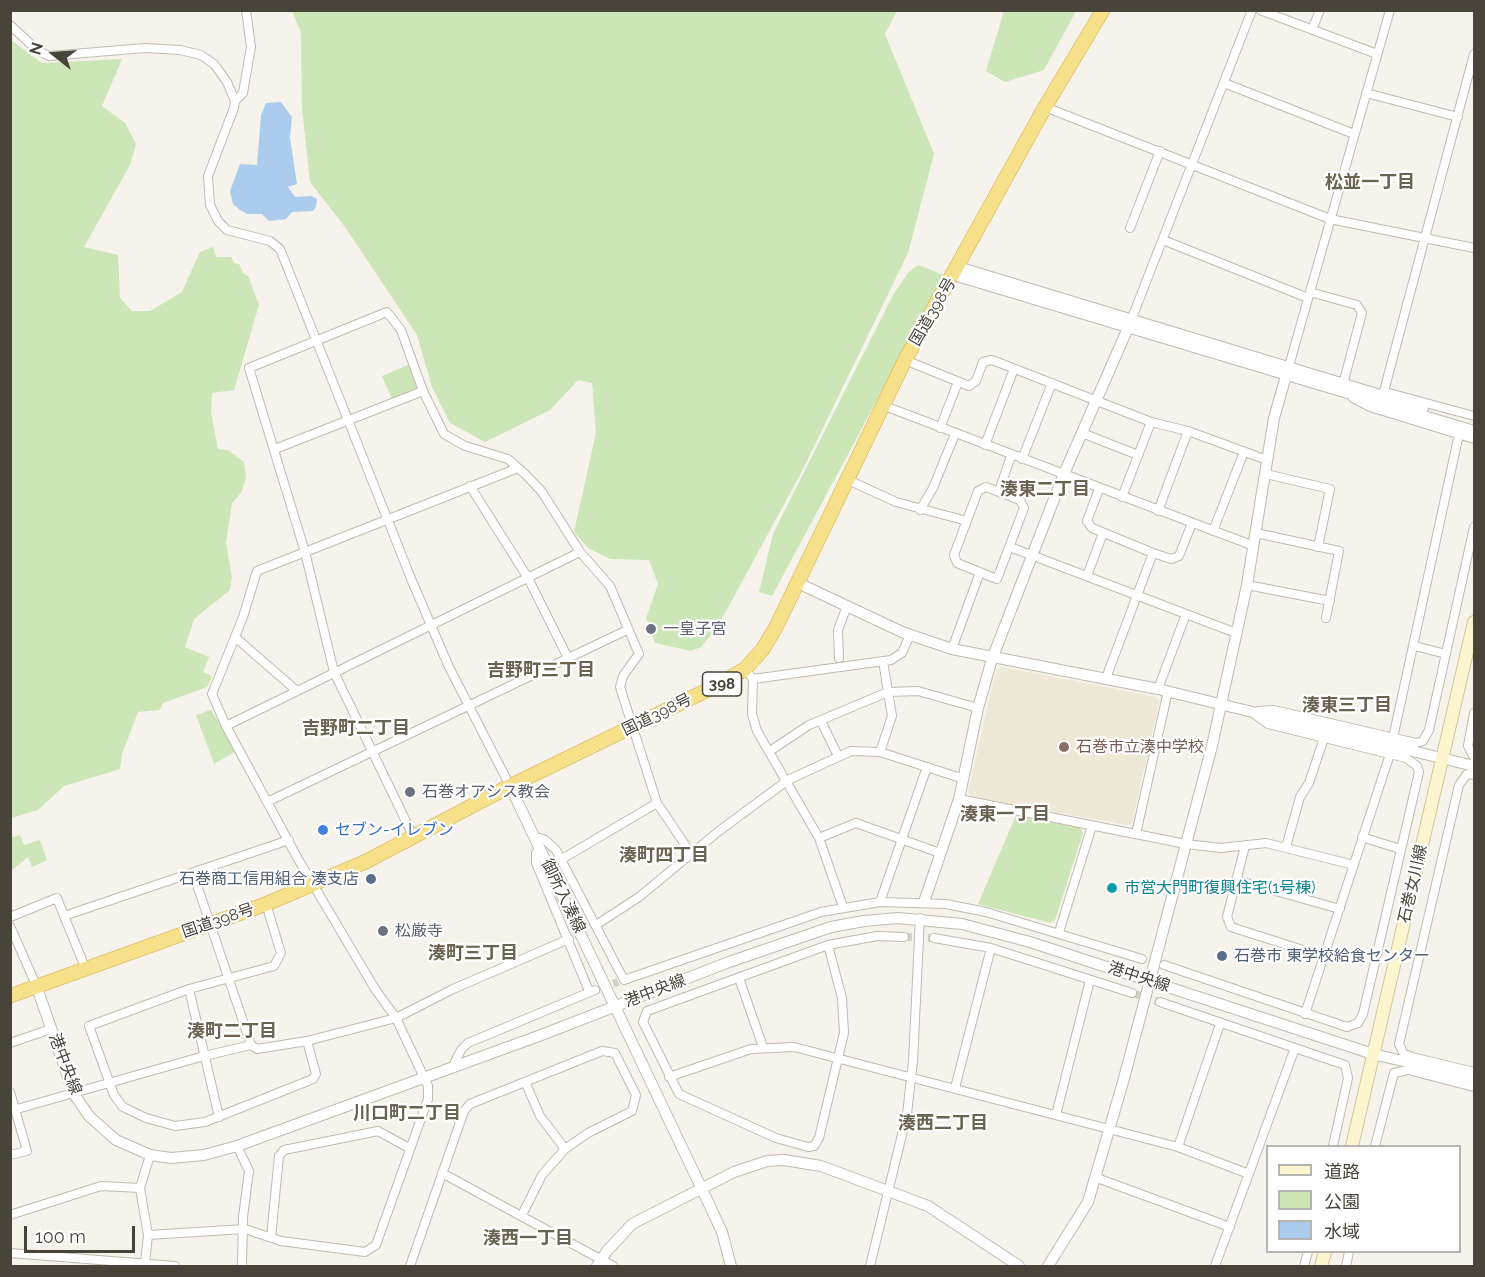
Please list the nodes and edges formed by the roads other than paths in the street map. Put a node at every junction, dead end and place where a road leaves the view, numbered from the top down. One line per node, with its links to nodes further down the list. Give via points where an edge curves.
1 (246, 10): 13 (street, via 251,47 243,93)
2 (1104, 10): 14 (highway, 国道398号 / 398)
3 (1252, 10): 11 (street)
4 (1260, 10): 8 (street)
5 (1320, 10): 8 (street)
6 (1390, 10): 9 (street)
7 (10, 24): 13 (street, via 49,56 145,48 201,55 227,82)
8 (1312, 30): 9 (street)
9 (1377, 54): 12 (street)
10 (1474, 54): 15 (street)
11 (1224, 83): 16 (street); 18 (street)
12 (1366, 93): 15 (street); 16 (street)
13 (235, 101): 27 (street, via 208,176 210,205 227,230 278,246)
14 (1045, 107): 17 (street); 24 (highway, 国道398号 / 398)
15 (1458, 117): 21 (street)
16 (1354, 134): 19 (street)
17 (1160, 151): 18 (street); 20 (street)
18 (1193, 164): 19 (street); 22 (street)
19 (1330, 219): 21 (street); 25 (street)
20 (1130, 228)
21 (1426, 238): 23 (street); 34 (street)
22 (1163, 240): 25 (street); 26 (street)
23 (1474, 248)
24 (956, 271): 26 (street); 28 (highway, 国道398号 / 398)
25 (1309, 295): 30 (street); 33 (street, via 1357,305 1362,313)
26 (1130, 324): 30 (street); 36 (street)
27 (318, 341): 35 (street, via 387,312 400,330); 41 (street); 50 (street, via 249,368)
28 (905, 360): 31 (street); 37 (highway, 国道398号 / 398)
29 (1014, 369): 31 (street, via 992,360 983,362 976,381 969,386); 32 (street); 49 (street)
30 (1287, 372): 33 (street); 55 (street)
31 (958, 382): 42 (street)
32 (1052, 383): 36 (street); 54 (street)
33 (1346, 388): 34 (street); 39 (street); 44 (street); 47 (street, via 1370,407)
34 (1384, 391): 39 (street)
35 (423, 392): 41 (street); 56 (street, via 438,425 453,441 497,454)
36 (1097, 400): 40 (street); 45 (street)
37 (882, 405): 42 (street); 59 (highway, 国道398号 / 398)
38 (1474, 405): 39 (street)
39 (1474, 418)
40 (1151, 422): 43 (street); 52 (street)
41 (348, 423): 50 (street); 66 (street)
42 (940, 428): 46 (street)
43 (1188, 431): 51 (street); 65 (street)
44 (1474, 431)
45 (1082, 433): 52 (street); 58 (street)
46 (954, 434): 49 (street); 64 (street)
47 (1459, 434): 48 (street); 96 (street)
48 (1474, 439)
49 (985, 445): 53 (street)
50 (275, 449): 76 (street)
51 (1244, 452): 55 (street); 70 (street)
52 (1138, 455): 63 (street)
53 (1011, 456): 54 (street); 62 (street)
54 (1022, 459): 58 (street)
55 (1267, 460): 57 (street)
56 (518, 468): 60 (street); 77 (street, via 542,492)
57 (1266, 474): 72 (street); 75 (street, via 1330,489)
58 (1063, 476): 61 (street); 79 (street)
59 (846, 479): 64 (street); 83 (highway, 国道398号 / 398)
60 (470, 486): 66 (street); 82 (street)
61 (1100, 489): 63 (street); 71 (street, via 1087,521)
62 (999, 491): 67 (street, via 986,487 978,491); 74 (street, via 1020,500 1024,508)
63 (1122, 498): 65 (street)
64 (920, 510): 67 (street)
65 (1158, 511): 68 (street)
66 (388, 520): 76 (street); 91 (street)
67 (966, 521): 80 (street, via 954,555 957,564)
68 (1192, 524): 70 (street); 78 (street, via 1179,556 1171,559)
69 (1474, 527): 98 (street)
70 (1213, 531): 73 (street)
71 (1103, 533): 78 (street); 81 (street)
72 (1256, 534): 73 (street); 75 (street)
73 (1254, 546): 84 (street)
74 (1010, 547): 79 (street); 80 (street, via 997,579)
75 (1318, 547): 86 (street, via 1339,551)
76 (305, 552): 95 (street, via 257,571); 103 (street)
77 (580, 552): 82 (street); 92 (street, via 610,586)
78 (1154, 553): 85 (street)
79 (1032, 555): 81 (street); 101 (street)
80 (980, 572): 97 (street)
81 (1087, 576): 85 (street)
82 (528, 578): 91 (street); 99 (street)
83 (798, 583): 87 (street); 104 (highway, 国道398号 / 398)
84 (1247, 585): 86 (street); 93 (street)
85 (1136, 596): 88 (street); 105 (street)
86 (1330, 601): 89 (street)
87 (847, 606): 94 (street); 100 (street, via 838,630)
88 (1186, 615): 93 (street); 106 (street)
89 (1326, 618)
90 (1474, 622): 125 (main road, 石巻女川線)
91 (432, 626): 103 (street); 110 (street)
92 (627, 630): 99 (street); 116 (street, via 639,654 622,676 620,687)
93 (1236, 633): 109 (street)
94 (910, 635): 97 (street); 102 (street, via 902,653)
95 (235, 637): 107 (street); 115 (street, via 212,698)
96 (1414, 646): 98 (street); 118 (street)
97 (952, 649): 101 (street)
98 (1446, 654): 118 (street, via 1426,736 1416,743)
99 (568, 658): 110 (street)
100 (839, 658)
101 (992, 659): 105 (street); 111 (street)
102 (883, 660): 104 (street); 108 (street)
103 (334, 672): 107 (street); 121 (street)
104 (749, 674): 116 (highway, 国道398号 / 398); 119 (street, via 752,714)
105 (1106, 678): 106 (street)
106 (1163, 690): 109 (street); 136 (street)
107 (297, 691): 115 (street)
108 (888, 692): 111 (street, via 918,691); 114 (street); 120 (street, via 892,716)
109 (1221, 705): 112 (street); 143 (street)
110 (469, 706): 121 (street); 131 (street)
111 (978, 708): 129 (street)
112 (1251, 712): 117 (street, via 1268,723); 118 (street, via 1274,710); 125 (street)
113 (1474, 713): 124 (street, via 1468,746)
114 (821, 721): 119 (street); 123 (street)
115 (226, 726): 133 (street)
116 (633, 727): 131 (highway, 国道398号 / 398); 134 (street)
117 (1324, 738): 122 (street); 146 (street, via 1309,783 1300,797)
118 (1393, 738)
119 (770, 752): 130 (street)
120 (880, 752): 123 (street, via 857,750); 127 (street)
121 (374, 753): 133 (street); 139 (street)
122 (1390, 754): 138 (street); 147 (street, via 1415,763 1419,772)
123 (838, 756): 130 (street)
124 (1474, 757)
125 (1443, 758): 126 (street); 195 (main road, 石巻女川線)
126 (1474, 766)
127 (927, 767): 129 (street); 141 (street)
128 (1474, 775): 199 (street, via 1467,774 1459,785 1399,1044 1404,1054 1412,1057)
129 (964, 778): 132 (street)
130 (788, 780): 140 (street); 149 (street)
131 (510, 786): 137 (street, 御所入湊線); 139 (highway, 国道398号 / 398)
132 (959, 799): 135 (street); 148 (street)
133 (267, 802): 142 (street)
134 (657, 803): 149 (street); 150 (street)
135 (1092, 826): 136 (street); 166 (street)
136 (1136, 834): 143 (street)
137 (534, 836): 145 (street, 御所入湊線); 150 (street, via 552,845)
138 (1362, 837): 147 (street); 151 (street)
139 (414, 838): 154 (highway, 国道398号 / 398)
140 (819, 838): 141 (street, via 856,823); 158 (street)
141 (901, 839): 148 (street); 155 (street)
142 (289, 840): 152 (street); 154 (street)
143 (1186, 844): 144 (street); 179 (street)
144 (1245, 846): 146 (street, via 1266,843); 153 (street)
145 (540, 847): 169 (street, via 536,863); 185 (street, 御所入湊線)
146 (1286, 847): 151 (street)
147 (1400, 849): 186 (street, via 1361,1019 1347,1027)
148 (940, 853): 156 (street)
149 (692, 855): 164 (street)
150 (561, 859): 164 (street)
151 (1354, 865): 159 (street)
152 (193, 873): 161 (street); 163 (street)
153 (1236, 880): 159 (street); 172 (street, via 1227,917 1231,927)
154 (312, 885): 157 (highway, 国道398号 / 398); 187 (street)
155 (880, 902): 156 (street); 158 (street)
156 (924, 902): 166 (street, via 986,912)
157 (266, 904): 163 (highway, 国道398号 / 398); 176 (street, via 281,953 274,966)
158 (843, 907): 164 (street, via 621,981)
159 (1340, 909): 172 (street)
160 (10, 916): 161 (street, via 57,898)
161 (64, 916): 175 (street)
162 (920, 918): 179 (street, 港中央線, via 1019,939); 185 (street, 港中央線, via 831,927); 202 (street)
163 (210, 923): 175 (highway, 国道398号 / 398); 176 (street)
164 (596, 925)
165 (10, 926): 180 (street)
166 (1059, 932): 173 (street)
167 (904, 937): 170 (street, via 878,936)
168 (934, 938): 171 (street)
169 (568, 939): 187 (street); 198 (street, via 592,991 468,1043)
170 (828, 945): 177 (street); 197 (street, via 842,998 844,1033)
171 (991, 948): 178 (street); 207 (street)
172 (1324, 957): 186 (street)
173 (1142, 959)
174 (1164, 965): 186 (street)
175 (85, 968): 180 (highway, 国道398号 / 398)
176 (228, 977): 181 (street); 192 (street)
177 (739, 978): 193 (street); 201 (street, via 647,1011 644,1023)
178 (1090, 980): 182 (street); 211 (street)
179 (1150, 981): 195 (street, 港中央線); 213 (street)
180 (36, 985): 183 (highway, 国道398号 / 398); 189 (street, 港中央線)
181 (189, 989): 196 (street); 204 (street, via 89,1026)
182 (1132, 993)
183 (10, 996)
184 (1160, 1002): 188 (street)
185 (617, 1006): 198 (street, 港中央線); 227 (street, 御所入湊線)
186 (1305, 1014)
187 (396, 1018): 190 (street); 200 (street)
188 (1220, 1024): 194 (street); 218 (street)
189 (51, 1029): 191 (street); 209 (street, 港中央線)
190 (307, 1041): 192 (street, via 257,1049); 212 (street, via 316,1074 313,1079)
191 (10, 1043)
192 (251, 1045): 196 (street)
193 (763, 1047): 197 (street, via 794,1047); 201 (street, via 728,1055)
194 (1295, 1048): 214 (street, via 1340,1062 1348,1070); 224 (street)
195 (1373, 1054): 203 (street, 港中央線); 215 (main road, 石巻女川線)
196 (204, 1056): 204 (street); 212 (street)
197 (840, 1059): 201 (street, via 819,1138 814,1146 808,1147 776,1138 679,1094); 202 (street)
198 (453, 1066): 200 (street, 港中央線)
199 (1474, 1072)
200 (424, 1076): 217 (street, 港中央線); 219 (street, via 429,1092)
201 (669, 1077)
202 (911, 1077): 207 (street); 228 (street, via 907,1114)
203 (1474, 1078)
204 (110, 1084): 209 (street); 212 (street, via 123,1107 157,1122 191,1125)
205 (526, 1084): 220 (street, via 540,1116); 220 (street, via 602,1051 615,1053 636,1095 632,1111 588,1132); 223 (street, via 470,1104)
206 (1474, 1087): 216 (street, via 1407,1070 1394,1073)
207 (955, 1088): 211 (street)
208 (10, 1092): 210 (street)
209 (74, 1094): 210 (street); 222 (street, 港中央線, via 102,1130)
210 (13, 1110): 221 (street, via 27,1151)
211 (1056, 1115): 213 (street)
212 (219, 1117)
213 (1110, 1128): 218 (street); 225 (street)
214 (1333, 1145)
215 (1352, 1145)
216 (1375, 1145)
217 (237, 1146): 222 (street, 港中央線, via 187,1158); 232 (street, via 249,1171)
218 (1178, 1147): 224 (street)
219 (409, 1148): 234 (street, via 372,1250); 234 (street, via 378,1131 284,1150 279,1156)
220 (565, 1149): 230 (street, via 542,1175)
221 (10, 1155)
222 (150, 1155): 226 (street)
223 (442, 1173): 230 (street); 240 (street)
224 (1249, 1174): 231 (street)
225 (1096, 1178): 231 (street); 245 (street, via 1083,1211)
226 (140, 1188): 229 (street, via 101,1186); 233 (street)
227 (702, 1188): 228 (street, via 750,1166 784,1160 821,1166); 237 (street, via 632,1224); 242 (street, 御所入湊線, via 722,1232)
228 (889, 1191): 243 (street); 244 (street, via 928,1206)
229 (10, 1215)
230 (522, 1215): 237 (street)
231 (1230, 1227): 246 (street)
232 (244, 1229): 233 (street); 234 (street); 239 (street)
233 (148, 1235): 236 (street)
234 (270, 1238)
235 (10, 1253): 236 (street)
236 (145, 1263): 238 (street)
237 (598, 1263): 241 (street)
238 (175, 1266)
239 (242, 1266)
240 (410, 1266)
241 (613, 1266)
242 (731, 1266)
243 (870, 1266)
244 (1018, 1266)
245 (1048, 1266)
246 (1215, 1266)

